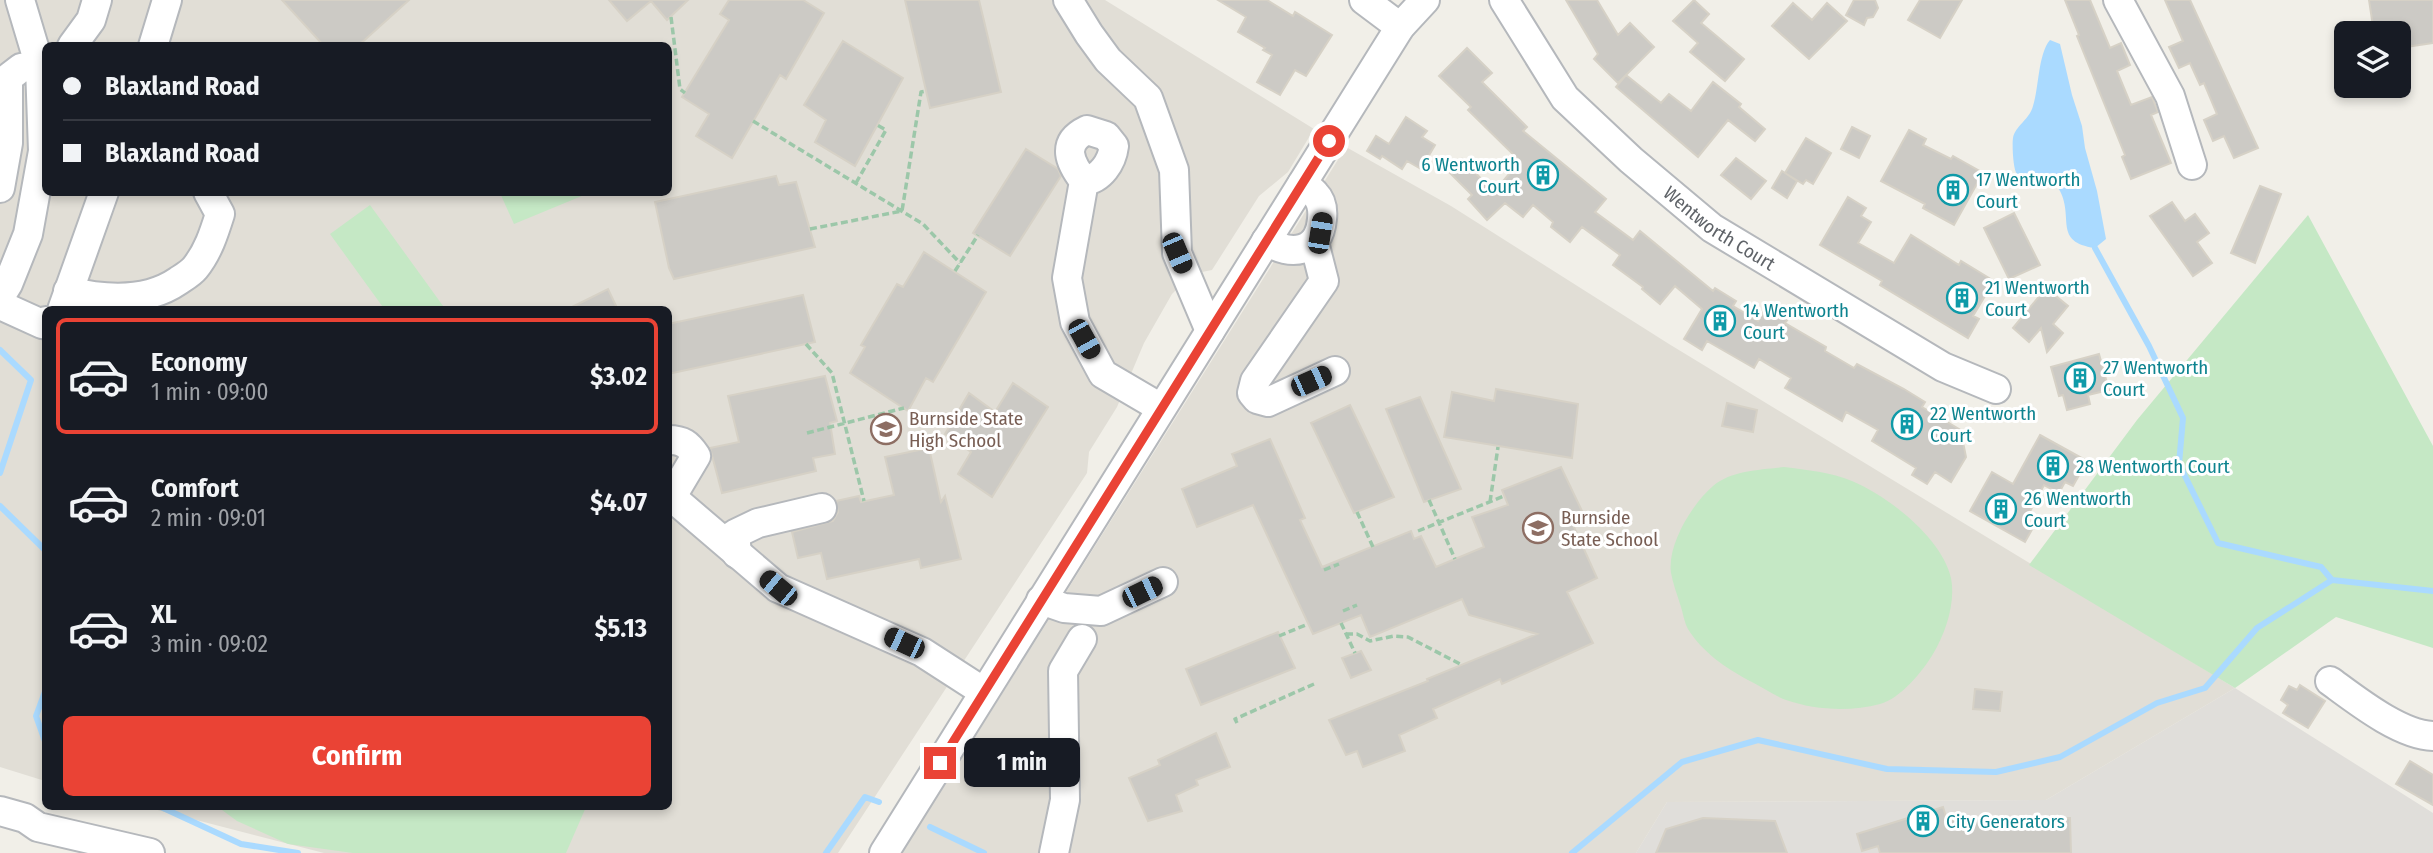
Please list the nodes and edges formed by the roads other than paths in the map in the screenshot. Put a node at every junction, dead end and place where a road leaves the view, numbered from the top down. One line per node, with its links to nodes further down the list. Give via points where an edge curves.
1 (20, 0): 12 (street)
2 (97, 0): 10 (street)
3 (167, 0): 11 (street)
4 (1068, 0): 27 (street, via 1108,60 1148,98 1174,170 1177,253)
5 (1364, 0): 9 (street)
6 (1425, 0): 9 (street)
7 (1504, 0): 29 (street, Wentworth Court, via 1565,99 1712,228 1942,367)
8 (2118, 0): 15 (street, via 2169,96)
9 (1400, 27): 17 (street)
10 (75, 42)
11 (154, 42)
12 (42, 63)
13 (42, 66): 18 (street, via 21,68 8,78 8,143)
14 (42, 156): 23 (street, via 28,234)
15 (2192, 165)
16 (1084, 181): 30 (street, via 1067,278 1074,322 1103,374)
17 (1302, 184): 21 (street); 22 (street, via 1323,206 1320,233)
18 (0, 188)
19 (103, 196): 24 (street)
20 (210, 196): 24 (street, via 220,214 212,240 194,270 162,291 120,299 89,296)
21 (1266, 241): 22 (street, via 1278,248 1299,250); 27 (street)
22 (1314, 242): 28 (street, via 1324,281 1255,381 1252,393 1268,402)
23 (0, 297)
24 (65, 300)
25 (0, 305): 26 (street)
26 (42, 324)
27 (1210, 331): 30 (street)
28 (1335, 371)
29 (1996, 389)
30 (1161, 408): 37 (street)
31 (672, 440): 32 (street, via 689,445 696,456)
32 (672, 493)
33 (672, 498): 35 (street)
34 (822, 508): 35 (street, via 758,523 734,534)
35 (737, 554): 40 (street, via 778,588 922,652)
36 (1163, 582): 37 (street, via 1101,611 1064,608)
37 (1041, 600): 40 (street)
38 (1082, 639): 47 (street, via 1063,671 1065,800)
39 (2330, 681): 41 (street, via 2410,731)
40 (984, 692): 45 (street)
41 (2433, 736)
42 (0, 811): 44 (street)
43 (0, 827): 44 (street)
44 (38, 827): 46 (street)
45 (897, 847)
46 (150, 853)
47 (1054, 853)

